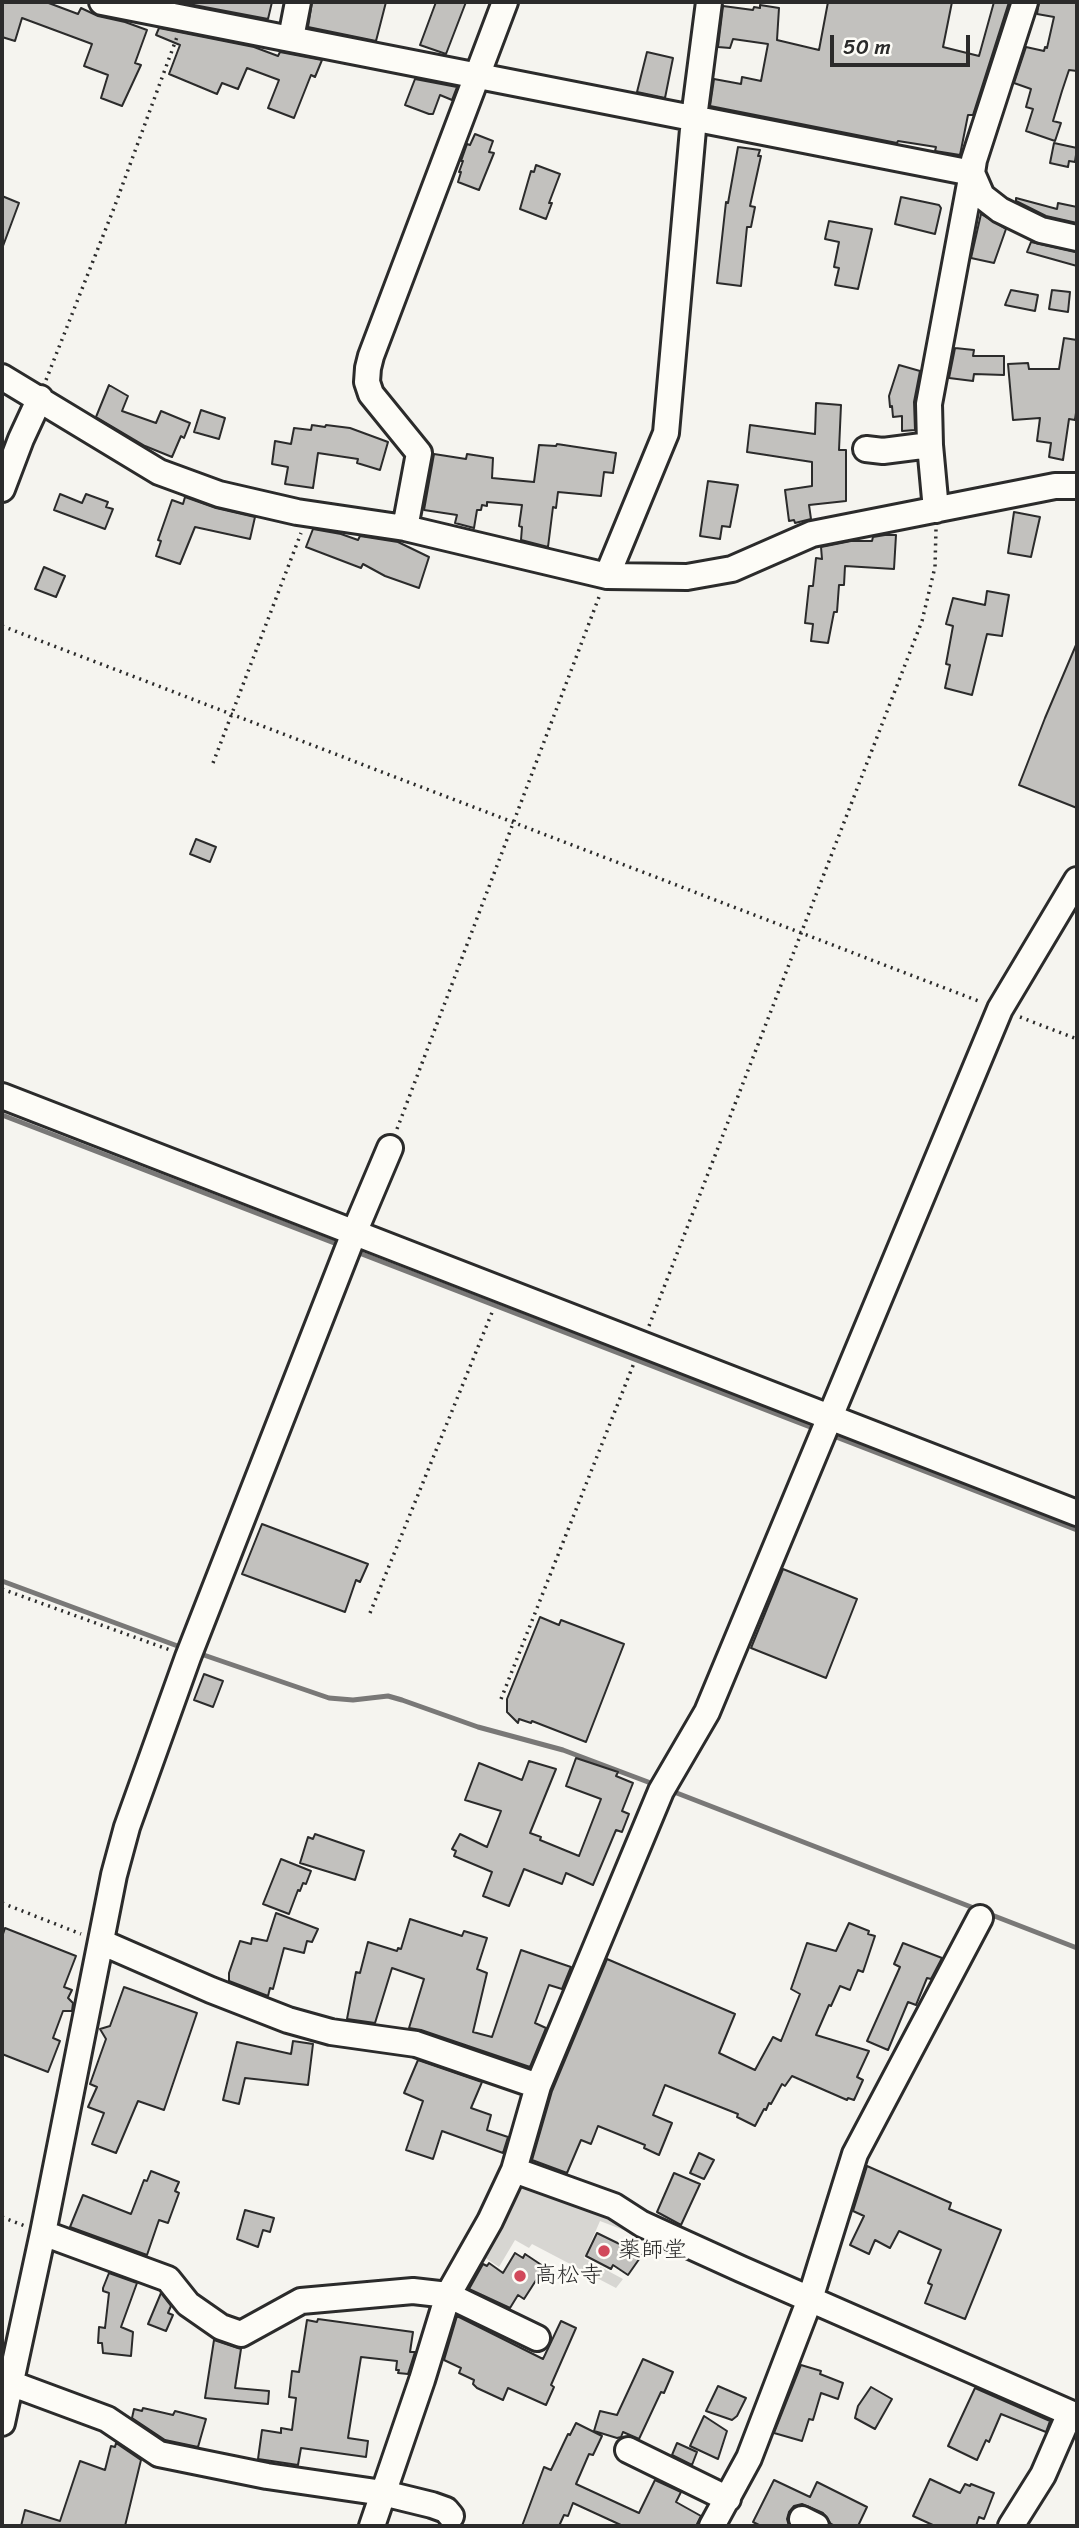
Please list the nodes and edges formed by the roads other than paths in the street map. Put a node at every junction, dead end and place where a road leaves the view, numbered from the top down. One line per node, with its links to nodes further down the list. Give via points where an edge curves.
1 (102, 2): 6 (street)
2 (298, 2): 6 (street)
3 (505, 2): 7 (street)
4 (709, 2): 8 (street)
5 (1025, 2): 9 (street)
6 (291, 38): 7 (street)
7 (478, 75): 8 (street); 19 (street, via 368,368 366,382 371,394 419,453)
8 (694, 118): 9 (street); 20 (street, via 666,433)
9 (972, 173): 10 (street, via 982,195 1000,210 1041,230); 14 (street, via 929,404)
10 (1077, 239)
11 (2, 377): 12 (street)
12 (40, 398): 13 (street); 19 (street, via 159,472 219,494)
13 (11, 436): 17 (street)
14 (930, 445): 15 (street); 18 (street)
15 (866, 449)
16 (1077, 486): 18 (street, via 1055,486)
17 (2, 489)
18 (936, 510): 20 (street, via 812,534 732,569 687,578)
19 (405, 528): 20 (street)
20 (607, 576)
21 (1077, 880): 25 (street, via 1000,1009)
22 (2, 1096): 24 (street)
23 (390, 1148): 24 (street)
24 (354, 1233): 25 (street); 28 (street, via 188,1657 127,1827)
25 (832, 1417): 26 (street); 29 (street, via 707,1712 661,1791)
26 (1077, 1513)
27 (980, 1918): 33 (street, via 855,2154)
28 (101, 1942): 29 (street, via 288,2020 331,2032 416,2044); 31 (street)
29 (538, 2086): 30 (street)
30 (514, 2170): 32 (street); 33 (street, via 614,2206 642,2224)
31 (43, 2234): 32 (street, via 168,2279 188,2304 221,2327 241,2334 301,2301 414,2291); 35 (street)
32 (449, 2295): 34 (street); 39 (street)
33 (810, 2299): 36 (street); 40 (street, via 749,2458)
34 (537, 2338)
35 (10, 2383): 37 (street); 39 (street, via 107,2419 159,2454)
36 (1074, 2414): 44 (street)
37 (2, 2423)
38 (628, 2450): 40 (street)
39 (383, 2493): 41 (street, via 432,2505); 42 (street)
40 (728, 2499): 43 (street)
41 (451, 2516)
42 (372, 2526)
43 (712, 2526)
44 (1011, 2526)

